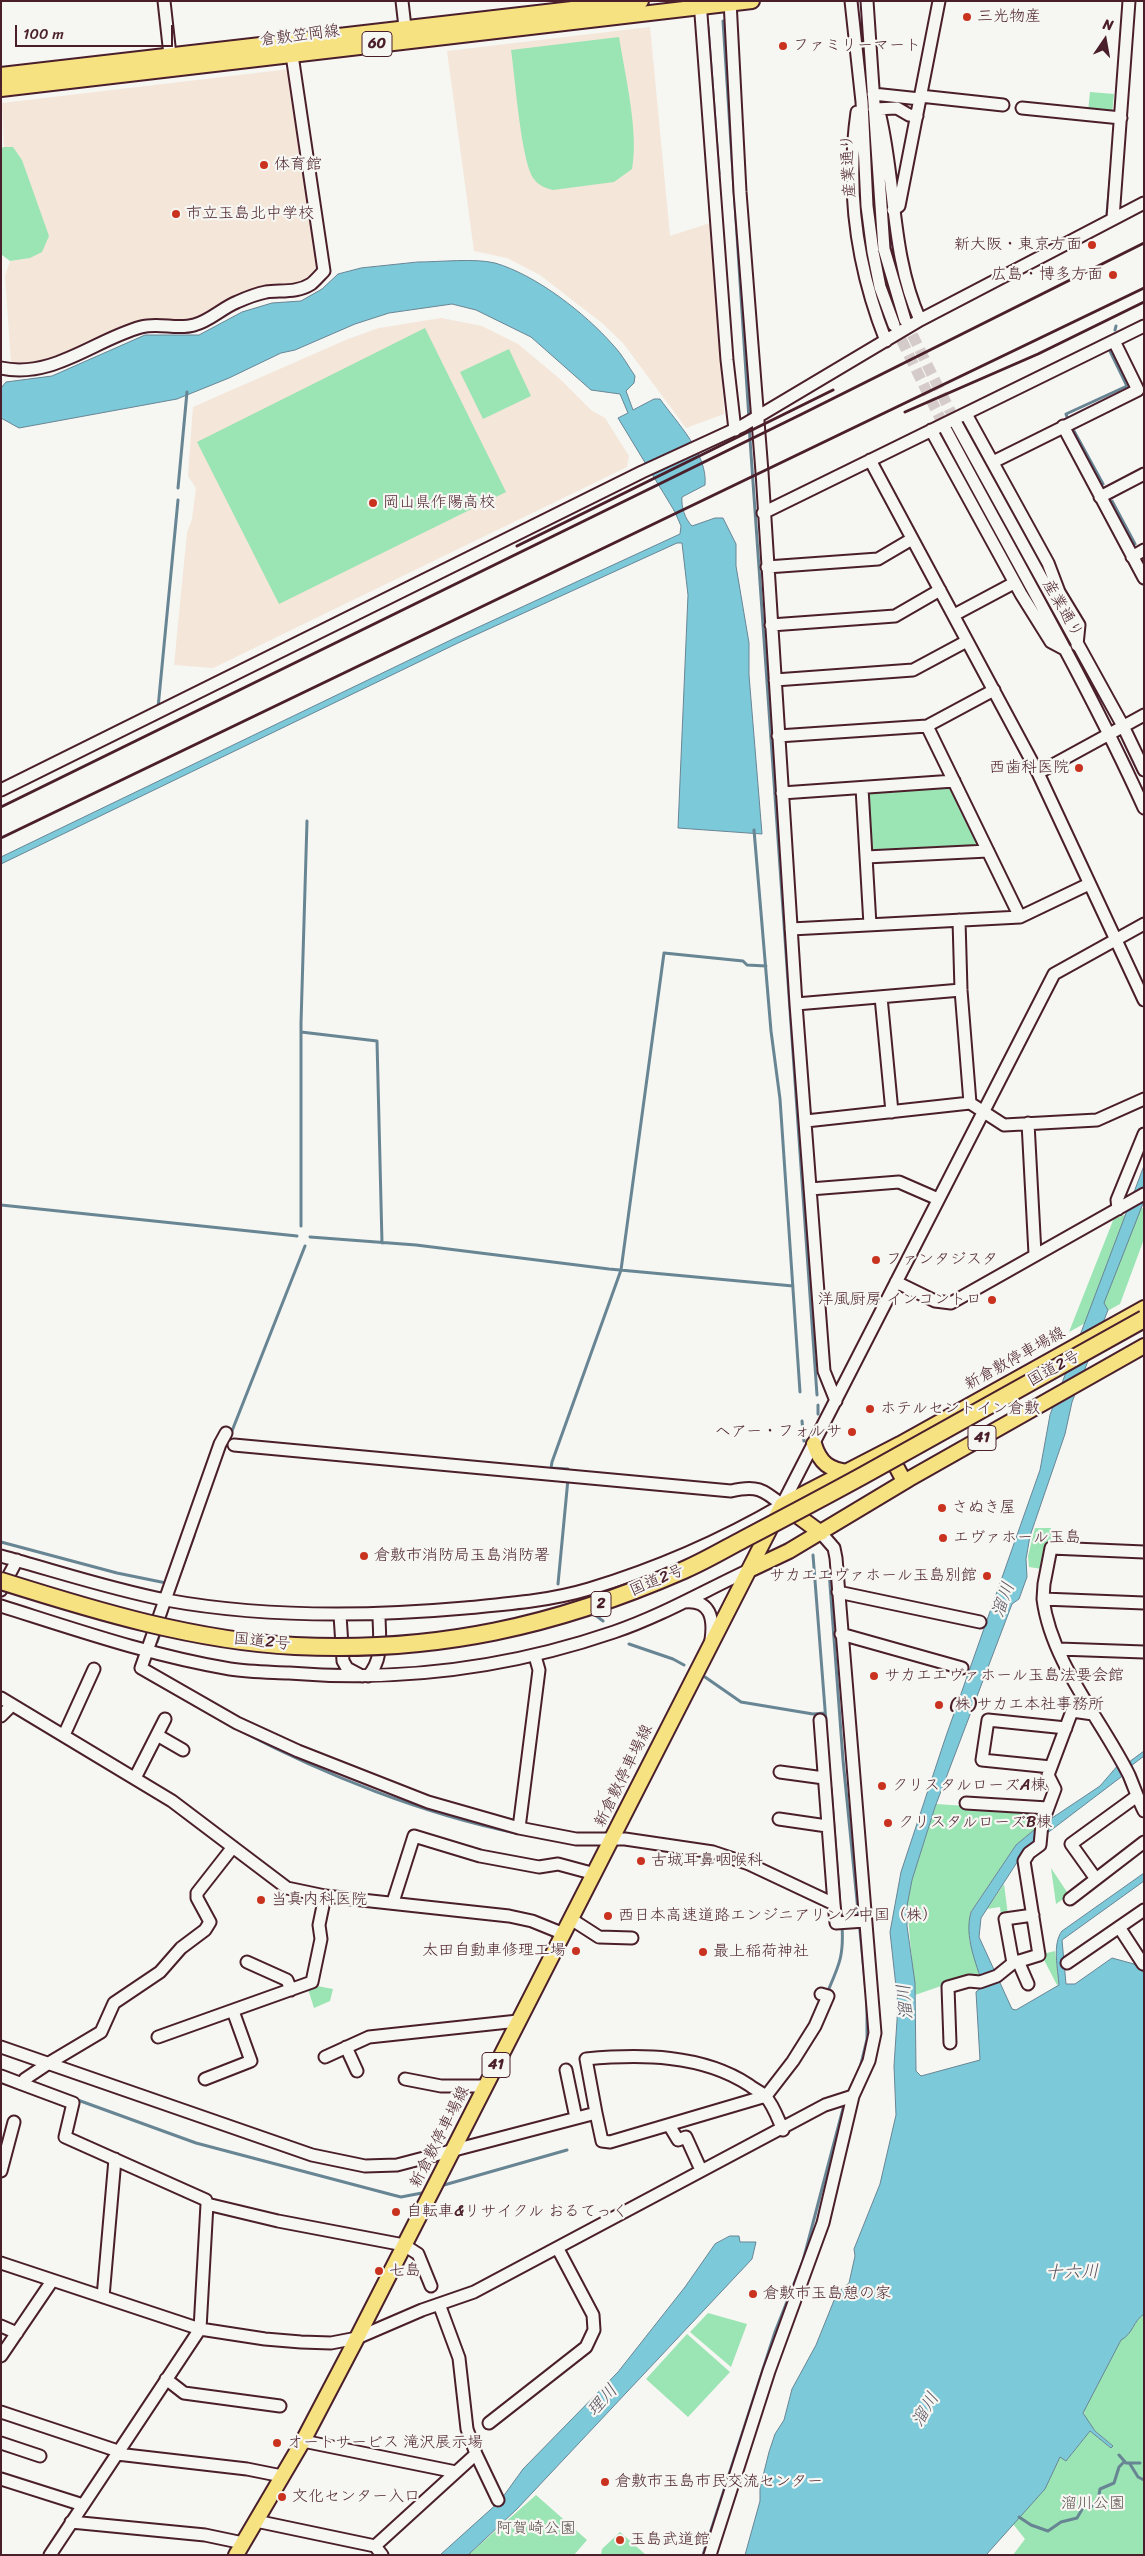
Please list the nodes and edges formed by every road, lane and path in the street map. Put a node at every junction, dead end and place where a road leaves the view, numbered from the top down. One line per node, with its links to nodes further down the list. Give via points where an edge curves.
1 (164, 1): 14 (street)
2 (402, 1): 11 (street)
3 (641, 1): 11 (main road, 倉敷笠岡線 / 60)
4 (752, 1): 9 (main road, 倉敷笠岡線 / 60)
5 (851, 1): 17 (street, 産業通り)
6 (866, 1): 18 (street, 産業通り)
7 (939, 1): 19 (street)
8 (1129, 1): 24 (street)
9 (730, 2): 10 (main road, 倉敷笠岡線 / 60); 34 (street)
10 (700, 4): 11 (main road, 倉敷笠岡線 / 60); 36 (street, via 727,360)
11 (406, 34): 12 (main road, 倉敷笠岡線 / 60); 13 (main road, 倉敷笠岡線 / 60)
12 (293, 40): 13 (street); 14 (main road, 倉敷笠岡線 / 60)
13 (292, 55): 14 (main road, 倉敷笠岡線 / 60); 32 (street, via 324,271 311,284 294,291 253,296 235,302 208,320 192,326 148,326 115,336 72,358 38,369 14,371)
14 (170, 62): 15 (main road, 倉敷笠岡線 / 60); 16 (main road, 倉敷笠岡線 / 60)
15 (1, 75)
16 (1, 89)
17 (860, 90): 22 (street, 産業通り, via 873,252 880,287 899,322 884,249); 30 (street, via 852,164 856,226 872,307)
18 (874, 93): 19 (street); 22 (street, 産業通り)
19 (920, 98): 20 (street); 23 (street)
20 (1003, 105)
21 (1022, 108): 24 (street)
22 (876, 109): 23 (street, via 897,108); 26 (street, via 889,162)
23 (917, 116): 26 (street, via 899,206)
24 (1121, 118): 27 (street)
25 (1144, 203): 27 (street)
26 (893, 210): 28 (street, via 903,273)
27 (1113, 218): 28 (street)
28 (920, 320): 30 (street)
29 (1144, 326): 31 (street)
30 (886, 341): 34 (street)
31 (1114, 341): 33 (street); 35 (street, via 1138,390)
32 (1, 368)
33 (966, 414): 38 (street); 40 (street)
34 (757, 418): 36 (street); 43 (street)
35 (1063, 426): 40 (street); 42 (street)
36 (739, 428): 66 (street, via 647,470)
37 (952, 428): 54 (street, 産業通り)
38 (931, 430): 39 (street); 49 (street)
39 (870, 460): 43 (street); 44 (street)
40 (993, 462): 54 (street, via 1079,625)
41 (1144, 474): 42 (street)
42 (1100, 497): 46 (street)
43 (763, 513): 47 (street)
44 (912, 539): 47 (street, via 878,559); 50 (street)
45 (1144, 550): 46 (street)
46 (1132, 557): 48 (street)
47 (767, 567): 52 (street)
48 (1144, 578)
49 (1014, 583): 51 (street); 54 (street, via 1051,642)
50 (940, 590): 51 (street); 52 (street, via 895,616)
51 (954, 615): 53 (street)
52 (771, 625): 55 (street)
53 (967, 641): 55 (street, via 913,670); 56 (street)
54 (1072, 647): 59 (street, 産業通り); 60 (street, 産業通り)
55 (775, 680): 61 (street)
56 (994, 690): 58 (street); 63 (street)
57 (1144, 715): 59 (street)
58 (927, 726): 61 (street); 64 (street)
59 (1123, 726): 60 (street); 62 (street, 産業通り)
60 (1110, 734): 63 (street); 68 (street, 産業通り)
61 (778, 736): 67 (street)
62 (1144, 770)
63 (1038, 773): 71 (street)
64 (954, 781): 65 (street); 69 (street)
65 (862, 788): 67 (street); 70 (street)
66 (1, 790)
67 (782, 793): 76 (street)
68 (1144, 808)
69 (988, 851): 70 (street); 72 (street)
70 (866, 857): 75 (street)
71 (1089, 884): 72 (street); 77 (street)
72 (1020, 917): 73 (street)
73 (958, 920): 75 (street); 78 (street)
74 (1144, 924): 77 (street)
75 (870, 925): 76 (street)
76 (791, 929): 81 (street)
77 (1115, 939): 80 (street); 85 (street, via 1054,974)
78 (961, 990): 79 (street); 83 (street)
79 (880, 997): 81 (street); 84 (street)
80 (1144, 1000)
81 (796, 1004): 86 (street)
82 (1144, 1100): 87 (street, via 1096,1120)
83 (970, 1103): 84 (street); 85 (street)
84 (892, 1112): 86 (street)
85 (984, 1112): 87 (street, via 1004,1125); 91 (street)
86 (806, 1121): 89 (street)
87 (1028, 1123): 93 (street)
88 (1144, 1134): 92 (street, via 1118,1200)
89 (810, 1189): 91 (street, via 900,1182); 100 (street, via 824,1371)
90 (1144, 1194): 92 (street)
91 (938, 1199): 94 (street)
92 (1118, 1209): 93 (street)
93 (1035, 1254): 94 (street, via 951,1303 935,1301)
94 (896, 1282): 100 (street)
95 (1144, 1308): 97 (main road, 新倉敷停車場線 / 41)
96 (1144, 1319): 113 (highway, 国道2号 / 2, bridge, via 688,1569 609,1601 538,1624 439,1642 349,1647 278,1644 153,1624)
97 (1106, 1328): 99 (main road); 104 (main road, 新倉敷停車場線 / 41)
98 (1144, 1346): 99 (main road, 41)
99 (1120, 1359): 106 (main road, 41)
100 (836, 1401): 102 (street)
101 (226, 1433): 115 (street)
102 (814, 1444): 105 (main road, via 824,1464); 107 (street)
103 (234, 1445): 107 (street, via 730,1491 747,1487 762,1490)
104 (888, 1450): 105 (main road, 新倉敷停車場線 / 41); 106 (main road)
105 (849, 1472): 107 (main road, 新倉敷停車場線 / 41)
106 (904, 1481): 108 (main road, 41)
107 (782, 1505): 108 (main road); 112 (main road, 新倉敷停車場線 / 41); 121 (street, via 663,1563 588,1590 524,1602)
108 (821, 1533): 112 (main road, 41); 116 (street, via 834,1548)
109 (1144, 1552): 117 (street, via 1051,1548)
110 (1, 1556): 111 (street)
111 (16, 1560): 114 (street); 115 (street)
112 (749, 1570): 118 (street); 125 (main road, 新倉敷停車場線 / 41)
113 (1, 1581)
114 (1, 1590)
115 (169, 1590): 122 (street, via 259,1613); 127 (street)
116 (838, 1592): 123 (street); 124 (street)
117 (1043, 1599): 119 (street); 126 (street, via 1046,1621)
118 (684, 1602): 125 (street, via 692,1601 710,1612); 129 (street, via 617,1631)
119 (1144, 1603)
120 (1, 1606): 127 (street)
121 (379, 1614): 122 (street); 132 (street, via 380,1657 376,1668)
122 (340, 1615): 132 (street, via 343,1660 347,1668)
123 (980, 1622)
124 (841, 1634): 130 (street); 166 (street)
125 (711, 1640): 154 (main road, 新倉敷停車場線 / 41)
126 (1059, 1649): 128 (street); 135 (street)
127 (148, 1652): 132 (street, via 232,1669); 153 (street, via 141,1668 237,1723 419,1799)
128 (1144, 1652)
129 (535, 1656): 132 (street, via 477,1667); 153 (street, via 539,1670)
130 (962, 1668)
131 (94, 1669): 140 (street)
132 (365, 1676)
133 (1, 1698): 134 (street)
134 (12, 1704): 136 (street); 140 (street)
135 (1093, 1714): 139 (street, via 1072,1711); 147 (street, via 1129,1775)
136 (1, 1716)
137 (165, 1719): 141 (street)
138 (820, 1720): 146 (street)
139 (1066, 1728): 143 (street); 143 (street, via 988,1720 982,1760)
140 (64, 1735): 145 (street)
141 (156, 1735): 142 (street); 145 (street)
142 (183, 1750)
143 (1051, 1767): 149 (street, via 1048,1775 1055,1790)
144 (780, 1772): 146 (street)
145 (135, 1778): 156 (street)
146 (824, 1778): 152 (street)
147 (1137, 1796): 150 (street); 158 (street, via 1071,1844)
148 (966, 1802): 149 (street)
149 (1048, 1808): 164 (street, via 1040,1845 1024,1861)
150 (1144, 1811)
151 (779, 1818): 152 (street)
152 (827, 1826): 162 (street)
153 (519, 1828): 154 (street, via 576,1839)
154 (612, 1839): 157 (main road, 新倉敷停車場線 / 41); 162 (street, via 731,1856)
155 (1144, 1842): 158 (street)
156 (233, 1847): 159 (street, via 287,1888); 184 (street, via 197,1894 210,1922 205,1930 169,1959 160,1972 114,2002 101,2032)
157 (594, 1874): 161 (street, via 558,1864 539,1868 480,1856 414,1836); 165 (main road, 新倉敷停車場線 / 41)
158 (1096, 1880): 160 (street)
159 (325, 1896): 161 (street); 175 (street, via 312,1982)
160 (1070, 1899)
161 (393, 1902): 168 (street, via 509,1916)
162 (834, 1907): 166 (street, via 836,1923)
163 (1144, 1910): 167 (street)
164 (1032, 1915): 171 (street, via 1039,1955); 171 (street, via 1005,1919)
165 (571, 1919): 168 (main road, 新倉敷停車場線 / 41); 169 (street, via 599,1937)
166 (853, 1922): 193 (street, via 875,2033 869,2061)
167 (1119, 1927): 172 (street); 173 (street, via 1128,1950)
168 (564, 1934): 178 (main road, 新倉敷停車場線 / 41)
169 (632, 1938)
170 (247, 1962): 175 (street, via 287,1980)
171 (1016, 1962): 174 (street); 180 (street, via 997,1976 948,1987)
172 (1067, 1963)
173 (1143, 1964)
174 (1028, 1984)
175 (291, 1990): 177 (street)
176 (824, 1995): 192 (street, via 815,2026 793,2061)
177 (233, 2011): 179 (street); 188 (street, via 251,2062)
178 (518, 2021): 182 (street, via 369,2037); 191 (main road, 新倉敷停車場線 / 41)
179 (158, 2037)
180 (950, 2043)
181 (1, 2047): 184 (street)
182 (346, 2047): 183 (street); 186 (street)
183 (325, 2057)
184 (50, 2063): 190 (street); 199 (street, via 297,2150 365,2166 396,2165)
185 (566, 2070): 195 (street)
186 (357, 2071)
187 (1, 2076): 190 (street)
188 (205, 2079)
189 (405, 2079): 191 (street, via 440,2086)
190 (24, 2082): 200 (street, via 74,2103 66,2138)
191 (486, 2086): 199 (main road, 新倉敷停車場線 / 41)
192 (763, 2095): 194 (street, via 718,2067 651,2056 586,2059); 197 (street); 198 (street)
193 (853, 2096): 198 (street, via 825,2105); 235 (street, via 823,2223 769,2371)
194 (596, 2113): 195 (street); 197 (street, via 602,2141 610,2142)
195 (576, 2118): 199 (street)
196 (14, 2122): 202 (street)
197 (669, 2124): 201 (street, via 678,2140 686,2137)
198 (783, 2130): 201 (street)
199 (454, 2150): 204 (main road, 新倉敷停車場線 / 41)
200 (115, 2159): 203 (street, via 206,2200); 209 (street)
201 (701, 2170): 205 (street)
202 (1, 2171)
203 (207, 2204): 204 (street); 212 (street)
204 (404, 2245): 208 (street, via 418,2254); 214 (main road, 新倉敷停車場線 / 41)
205 (558, 2249): 210 (street, via 474,2292); 219 (street, via 593,2315 594,2330 586,2347)
206 (1, 2263): 207 (street)
207 (52, 2281): 209 (street); 213 (street)
208 (431, 2286)
209 (103, 2297): 212 (street)
210 (439, 2304): 214 (street); 223 (street, via 459,2358 467,2429)
211 (1, 2326): 213 (street)
212 (200, 2329): 214 (street, via 301,2342 331,2343); 216 (street)
213 (16, 2333): 215 (street)
214 (357, 2338): 220 (main road, 新倉敷停車場線 / 41)
215 (1, 2356)
216 (166, 2379): 217 (street, via 184,2393); 222 (street)
217 (280, 2406)
218 (1, 2412): 222 (street)
219 (489, 2423)
220 (303, 2441): 225 (street); 226 (main road, 新倉敷停車場線 / 41)
221 (1, 2443): 224 (street)
222 (117, 2452): 226 (street); 229 (street)
223 (476, 2454): 225 (street); 228 (street)
224 (40, 2456)
225 (456, 2472): 233 (street)
226 (282, 2476): 230 (main road, 新倉敷停車場線 / 41)
227 (1, 2479): 229 (street)
228 (498, 2500)
229 (83, 2505): 231 (street)
230 (256, 2521): 232 (main road, 新倉敷停車場線 / 41); 233 (street)
231 (71, 2522): 232 (street, via 205,2534); 234 (street)
232 (240, 2549)
233 (378, 2550)
234 (50, 2555)
235 (710, 2555)

